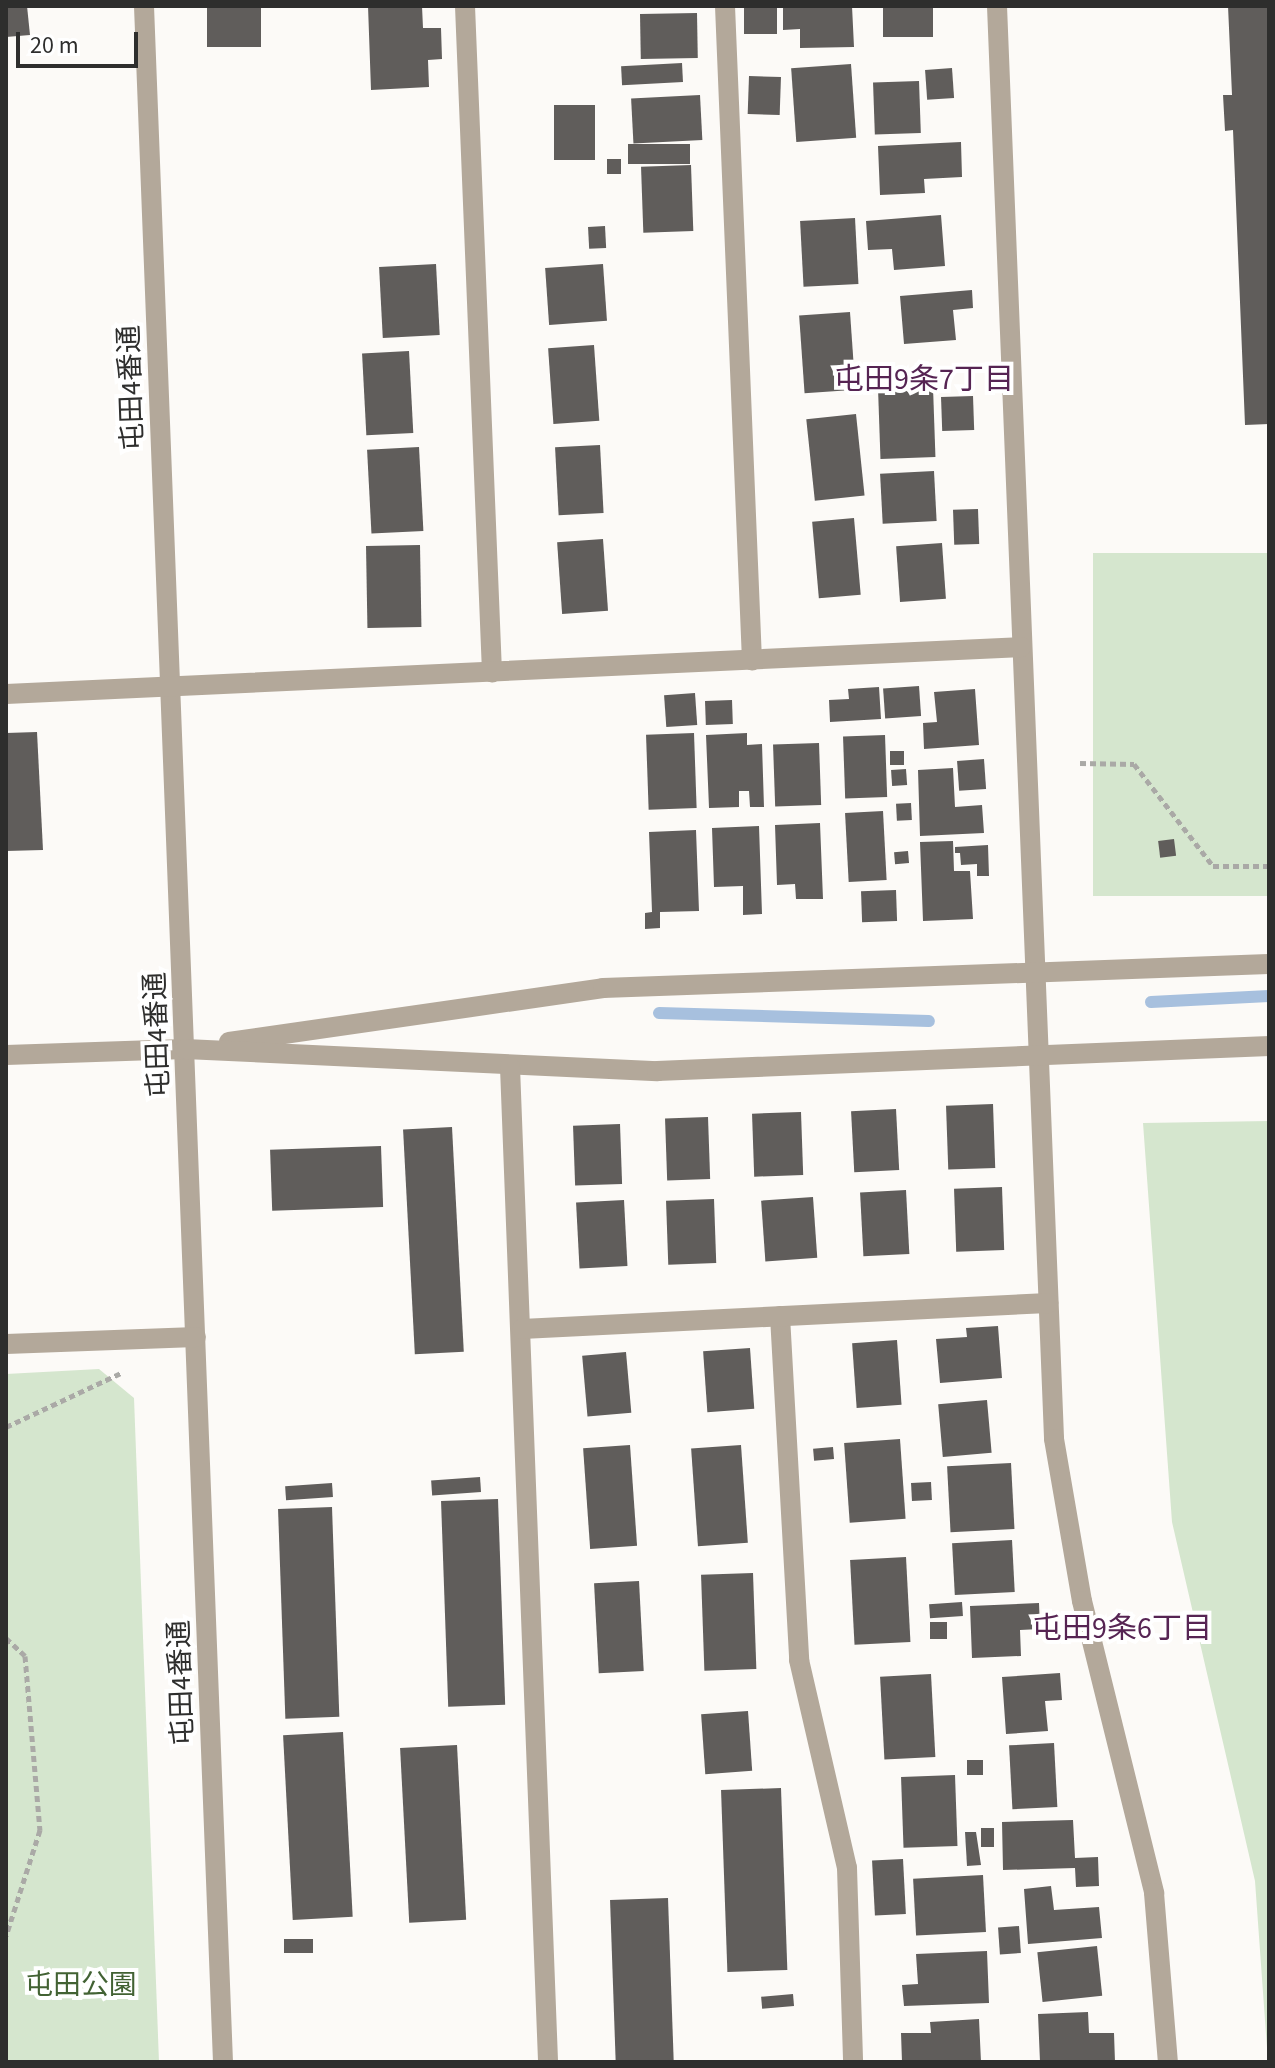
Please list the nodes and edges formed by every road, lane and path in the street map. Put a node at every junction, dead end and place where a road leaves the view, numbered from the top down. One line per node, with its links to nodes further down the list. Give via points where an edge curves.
1 (144, 6): 8 (street, 屯田4番通)
2 (465, 6): 7 (street)
3 (725, 6): 6 (street)
4 (997, 6): 5 (street)
5 (1021, 647): 6 (street); 13 (street)
6 (752, 660): 7 (street)
7 (492, 672): 8 (street)
8 (171, 686): 9 (street); 15 (street, 屯田4番通)
9 (6, 694)
10 (1080, 763): 11 (path, via 1134,764 1213,866)
11 (1269, 866)
12 (1269, 964): 13 (street)
13 (1035, 973): 15 (street, via 603,988); 17 (street)
14 (1269, 1046): 17 (street)
15 (185, 1049): 16 (street); 18 (street); 22 (street, 屯田4番通)
16 (6, 1055)
17 (1039, 1057): 18 (street, via 657,1071); 19 (street)
18 (510, 1067): 21 (street)
19 (1048, 1303): 20 (street); 31 (street, via 1054,1439 1082,1601 1154,1893)
20 (780, 1316): 21 (street); 30 (street, via 799,1660 847,1868)
21 (522, 1329): 29 (street)
22 (196, 1337): 23 (street); 28 (street, 屯田4番通)
23 (6, 1344)
24 (128, 1369): 25 (path)
25 (6, 1427)
26 (6, 1638): 27 (path, via 25,1656 40,1830)
27 (6, 1936)
28 (223, 2062)
29 (548, 2062)
30 (853, 2062)
31 (1168, 2062)

